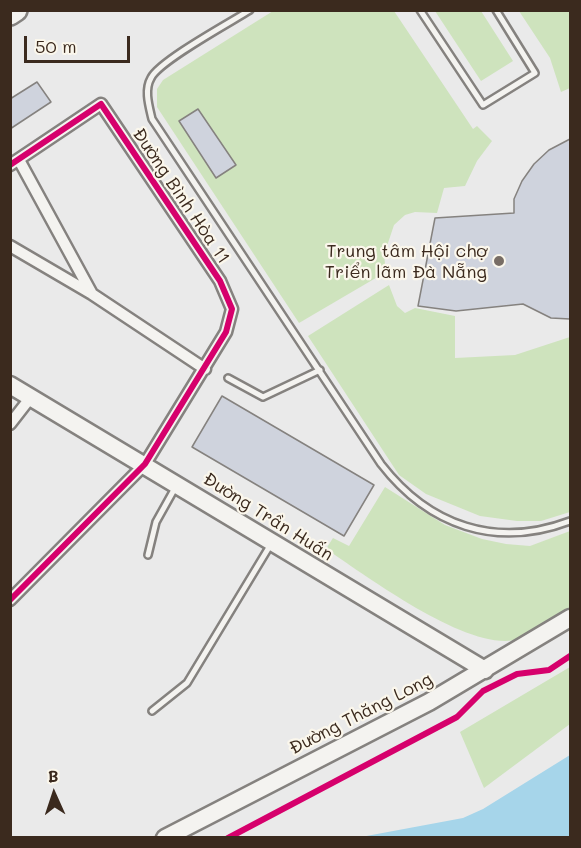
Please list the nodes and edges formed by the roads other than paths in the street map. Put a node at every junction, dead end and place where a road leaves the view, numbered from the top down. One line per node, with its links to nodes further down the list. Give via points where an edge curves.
1 (16, 10): 5 (highway)
2 (250, 10): 10 (lane, via 158,69 151,76 149,105 152,118)
3 (420, 10): 4 (lane, via 483,105 535,73)
4 (496, 10)
5 (10, 14)
6 (15, 163): 8 (street); 9 (street, Đường Bình Hòa 11, via 101,104 220,281 232,309 226,332)
7 (10, 246): 8 (street)
8 (92, 294): 9 (street)
9 (205, 369): 15 (street, Đường Bình Hòa 11)
10 (320, 370): 11 (lane, via 263,397); 17 (lane, via 389,474 438,516 501,534 534,532)
11 (228, 378)
12 (10, 385): 13 (street, Đường Trần Huấn)
13 (32, 397): 14 (street); 15 (street, Đường Trần Huấn)
14 (10, 424)
15 (145, 464): 16 (street, Đường Trần Huấn); 20 (street, Đường Bình Hòa 11)
16 (178, 484): 18 (street, Đường Trần Huấn); 19 (lane, via 156,522)
17 (570, 521)
18 (272, 543): 22 (street, Đường Trần Huấn); 23 (lane, via 187,683)
19 (148, 555)
20 (10, 600)
21 (570, 618): 22 (street, Đường Thăng Long)
22 (485, 670): 24 (street, Đường Thăng Long)
23 (152, 711)
24 (165, 837)

